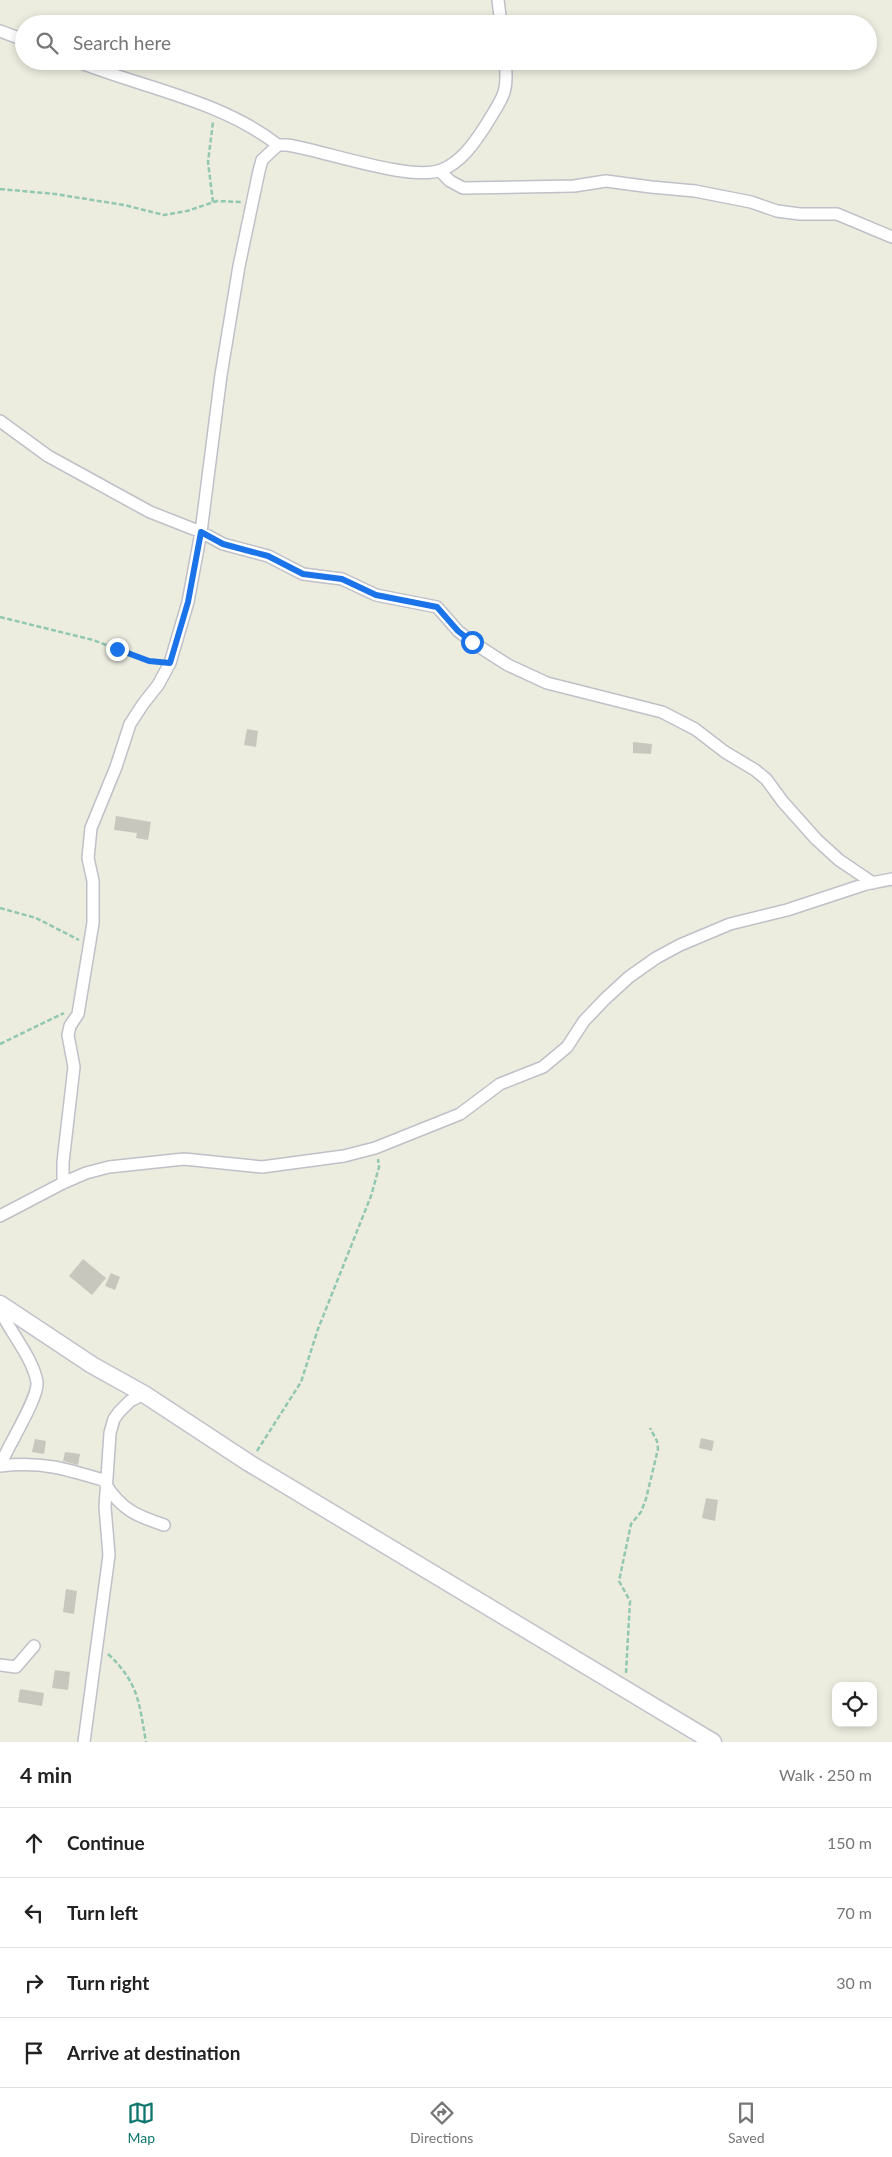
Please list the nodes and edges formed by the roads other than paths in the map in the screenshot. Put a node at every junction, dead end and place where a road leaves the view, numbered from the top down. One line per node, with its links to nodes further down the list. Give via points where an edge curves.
1 (498, 0): 2 (street)
2 (500, 15)
3 (0, 31): 4 (street)
4 (15, 37)
5 (103, 70): 7 (street, via 192,100 261,132)
6 (506, 70): 8 (street, via 508,82 504,95 467,152)
7 (278, 145): 8 (street, via 300,147 375,166 424,173); 11 (street, via 262,160 252,199 221,375)
8 (440, 171): 9 (street, via 463,188 574,186 606,181 695,191 751,202 777,211 836,214)
9 (892, 237)
10 (0, 421): 11 (street, via 90,481 150,512)
11 (201, 532): 13 (street, via 223,544 268,556 303,574 342,579 376,595 437,607 458,631 508,665 547,683 662,712 682,721 755,770 816,839 839,860); 14 (street, via 188,602 170,663 130,724 91,828 88,858 93,881 93,924 78,1014 68,1035 74,1067)
12 (892, 879): 13 (street)
13 (873, 883): 14 (street, via 730,924 680,944 629,977 584,1021 567,1047 543,1067 500,1084 460,1114 375,1148 344,1156 262,1167 184,1159 160,1161 109,1167)
14 (63, 1183): 15 (street)
15 (0, 1216)
16 (0, 1304): 18 (main road, via 92,1365)
17 (0, 1310): 19 (street, via 31,1364 37,1384 34,1397)
18 (144, 1394): 20 (street, via 130,1402 114,1419 108,1444); 25 (main road, via 249,1463)
19 (0, 1466): 20 (street, via 48,1465 75,1470)
20 (106, 1483): 21 (street, via 116,1500 129,1511); 24 (street, via 109,1555)
21 (164, 1525)
22 (34, 1646): 23 (street, via 16,1667)
23 (0, 1665)
24 (84, 1742)
25 (714, 1742)

